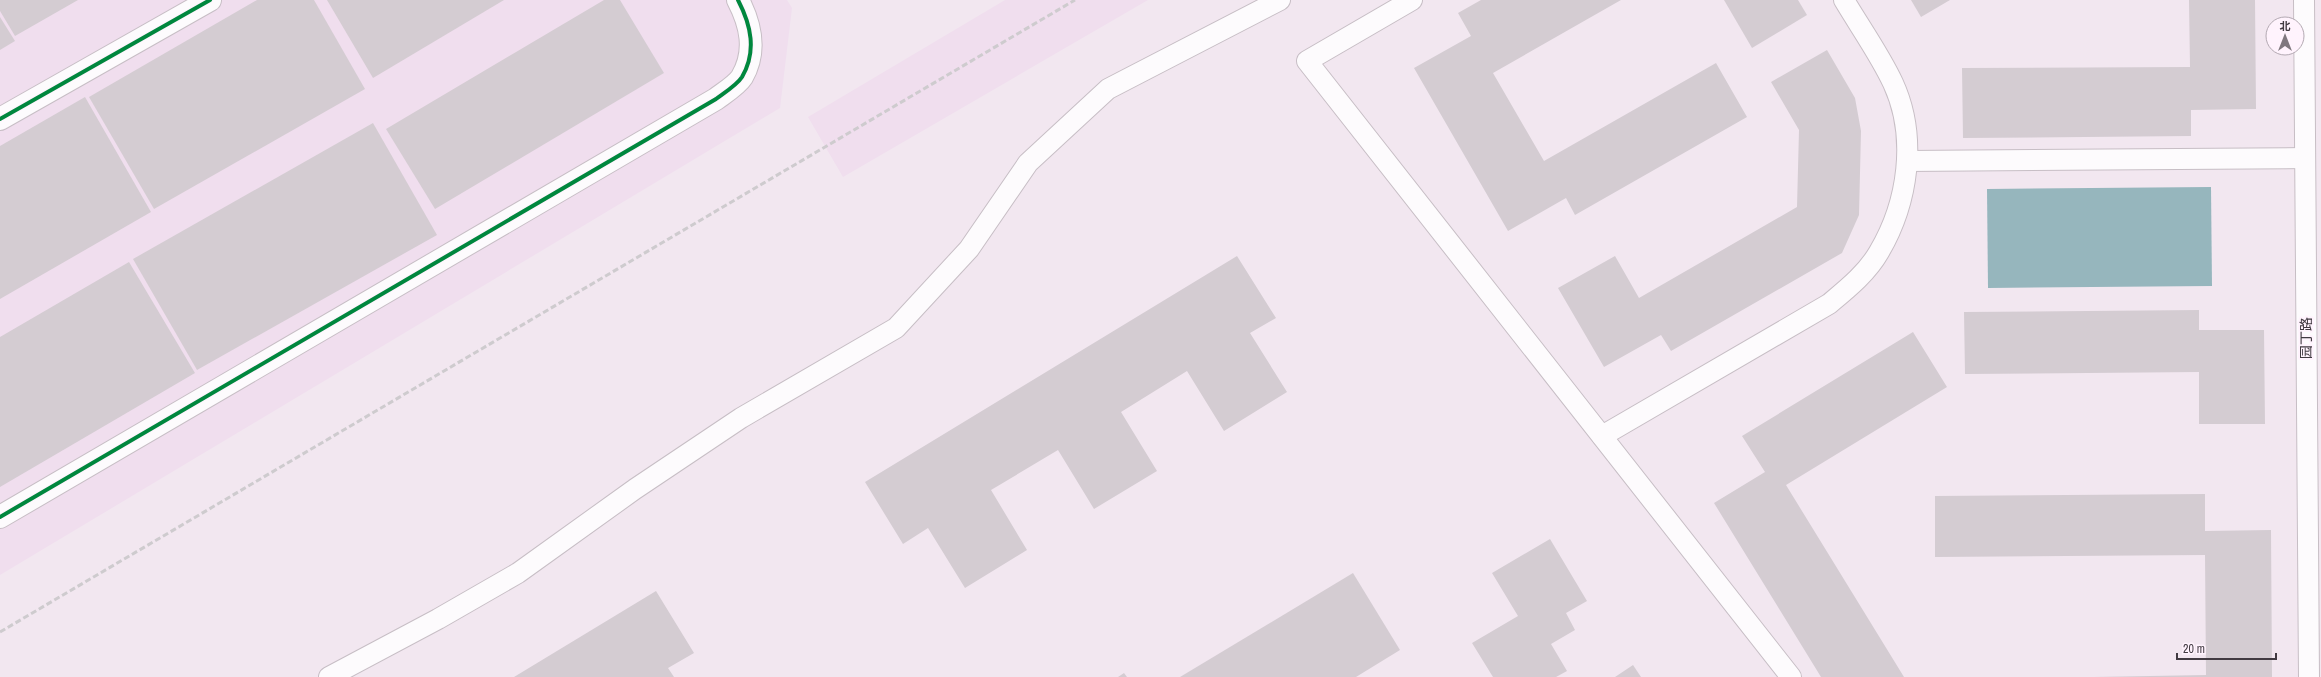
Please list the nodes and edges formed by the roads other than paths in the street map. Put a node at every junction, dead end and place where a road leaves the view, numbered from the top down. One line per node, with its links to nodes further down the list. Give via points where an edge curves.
1 (210, 0): 7 (street)
2 (738, 0): 12 (street, via 748,18 752,51 741,78 716,99)
3 (1280, 0): 13 (lane, via 1108,89 1028,164 969,249 896,328 741,418 616,502 518,573)
4 (1412, 0): 11 (lane, via 1308,61)
5 (1844, 0): 9 (lane, via 1893,84 1904,117)
6 (2304, 0): 8 (lane, 园丁路)
7 (0, 119)
8 (2305, 158): 9 (lane); 10 (lane, 园丁路)
9 (1906, 161): 11 (lane, via 1904,188 1895,222 1879,253 1856,281 1829,304)
10 (2313, 191): 15 (lane, 园丁路)
11 (1602, 436): 14 (lane)
12 (0, 517)
13 (329, 677)
14 (1791, 677)
15 (2309, 677)

